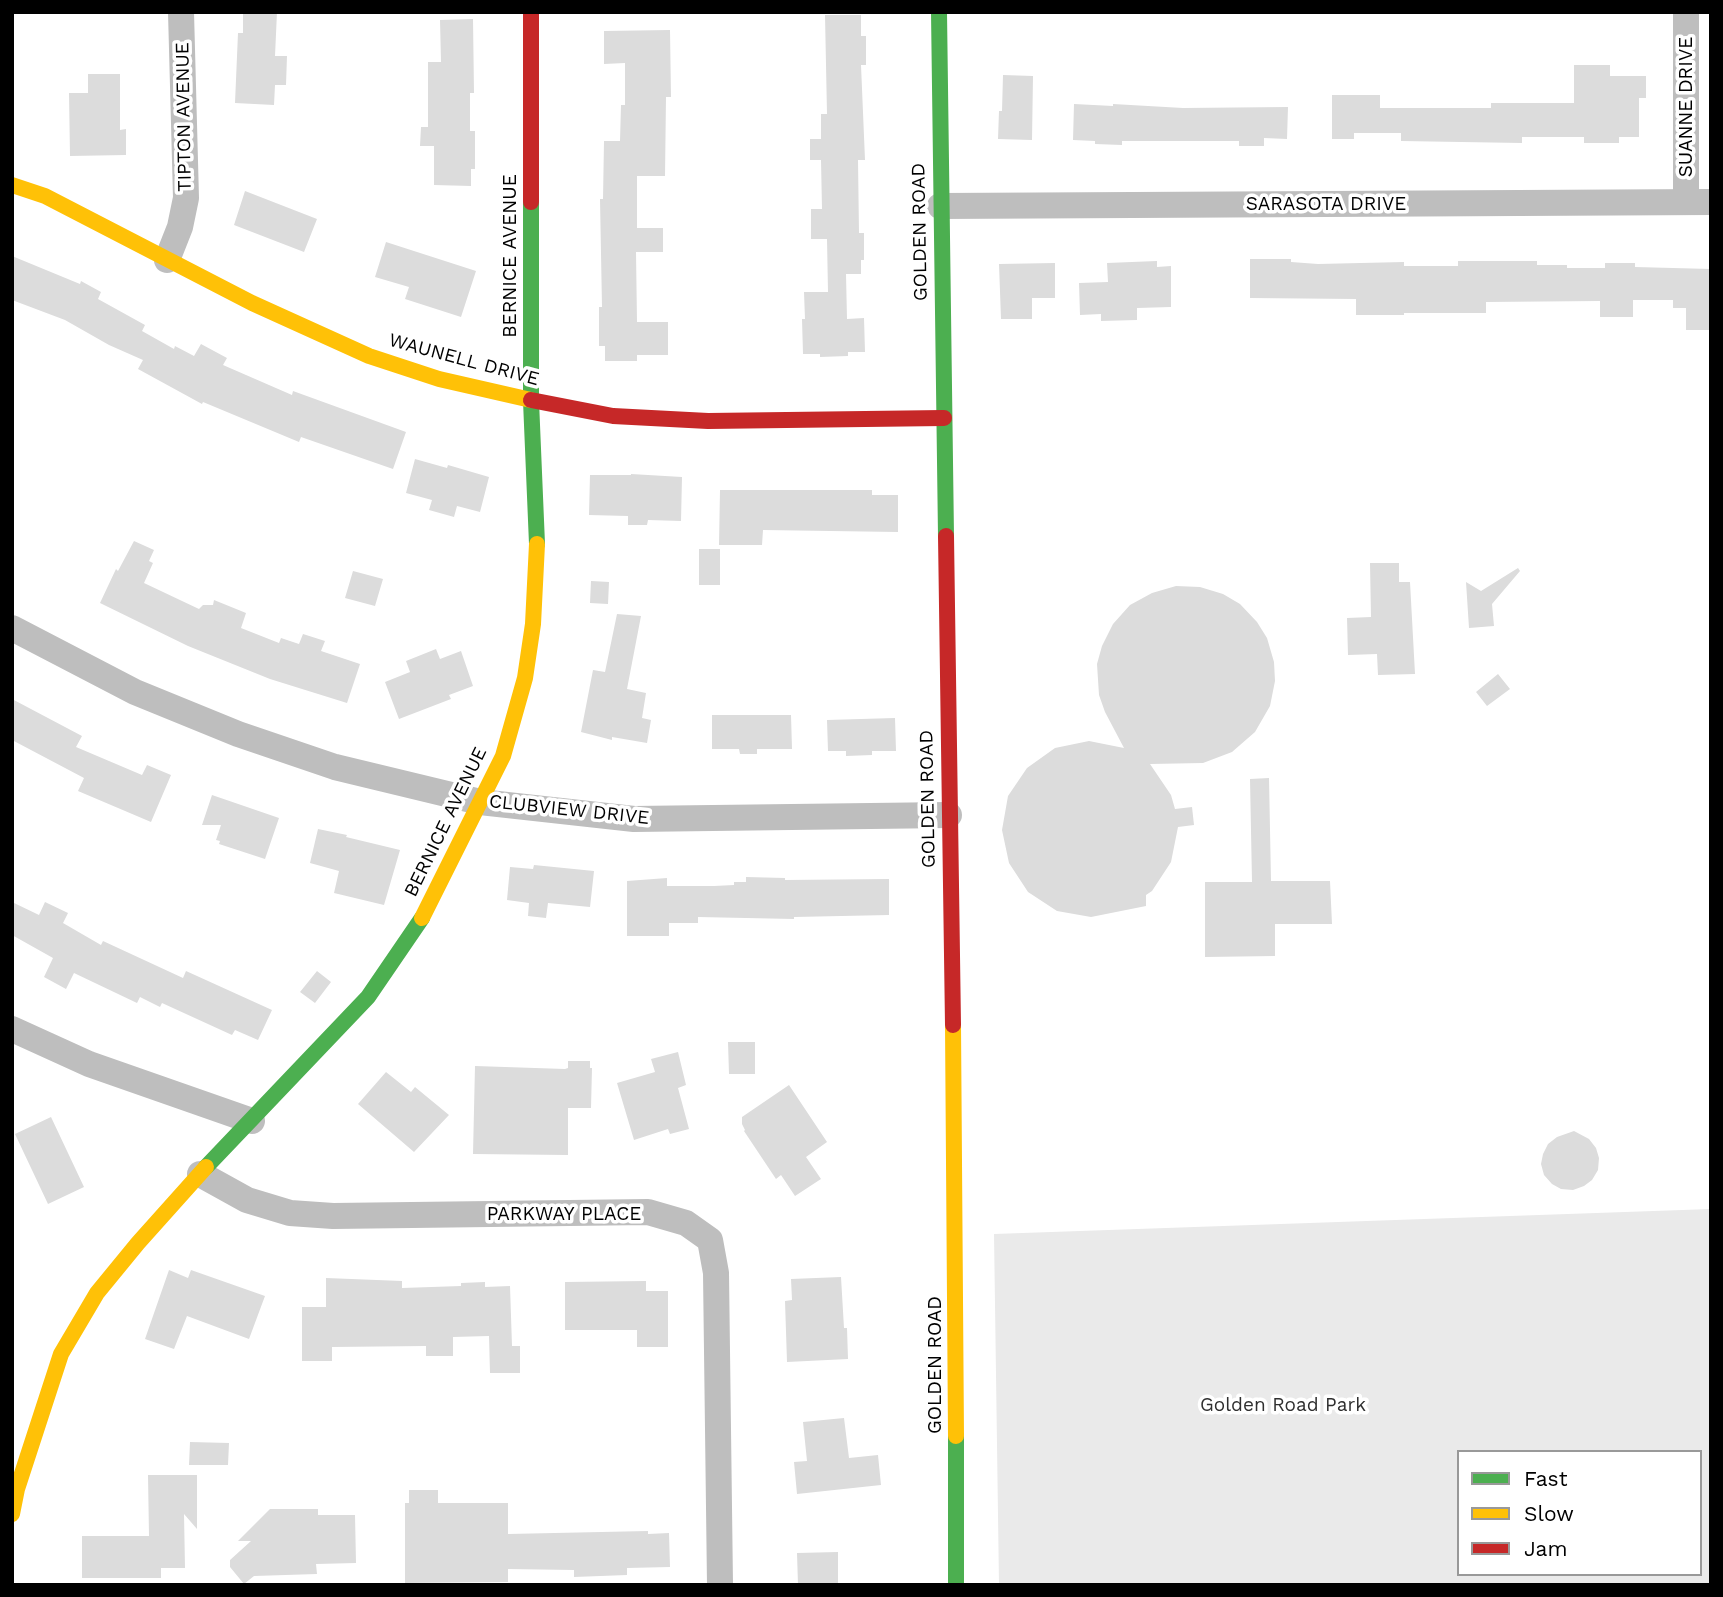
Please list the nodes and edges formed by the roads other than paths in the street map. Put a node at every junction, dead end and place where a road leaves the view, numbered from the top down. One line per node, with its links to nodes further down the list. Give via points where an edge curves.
1 (181, 12): 8 (street, TIPTON AVENUE, via 186,198)
2 (531, 12): 9 (street, BERNICE AVENUE)
3 (939, 12): 7 (street, GOLDEN ROAD)
4 (1686, 12): 6 (street, SUANNE DRIVE)
5 (12, 186): 8 (street, WAUNELL DRIVE, via 45,196)
6 (1698, 202): 7 (street, SARASOTA DRIVE)
7 (940, 206): 10 (street, GOLDEN ROAD)
8 (167, 260): 9 (street, WAUNELL DRIVE, via 369,356)
9 (531, 401): 10 (street, WAUNELL DRIVE, via 613,416 708,421); 12 (street, BERNICE AVENUE, via 537,548 533,625 525,678 503,757)
10 (944, 418): 13 (street, GOLDEN ROAD)
11 (12, 628): 12 (street, CLUBVIEW DRIVE, via 135,692 238,734 335,767)
12 (480, 802): 13 (street, CLUBVIEW DRIVE, via 634,820); 15 (street, BERNICE AVENUE, via 421,920 368,997)
13 (949, 815): 19 (street, GOLDEN ROAD)
14 (12, 1029): 15 (street, via 89,1064)
15 (252, 1121): 16 (street, BERNICE AVENUE)
16 (200, 1174): 17 (street, BERNICE AVENUE, via 97,1293 61,1354); 18 (street, PARKWAY PLACE, via 247,1199 290,1213 648,1212 686,1223 710,1240 716,1273)
17 (12, 1514)
18 (720, 1585)
19 (956, 1585)

